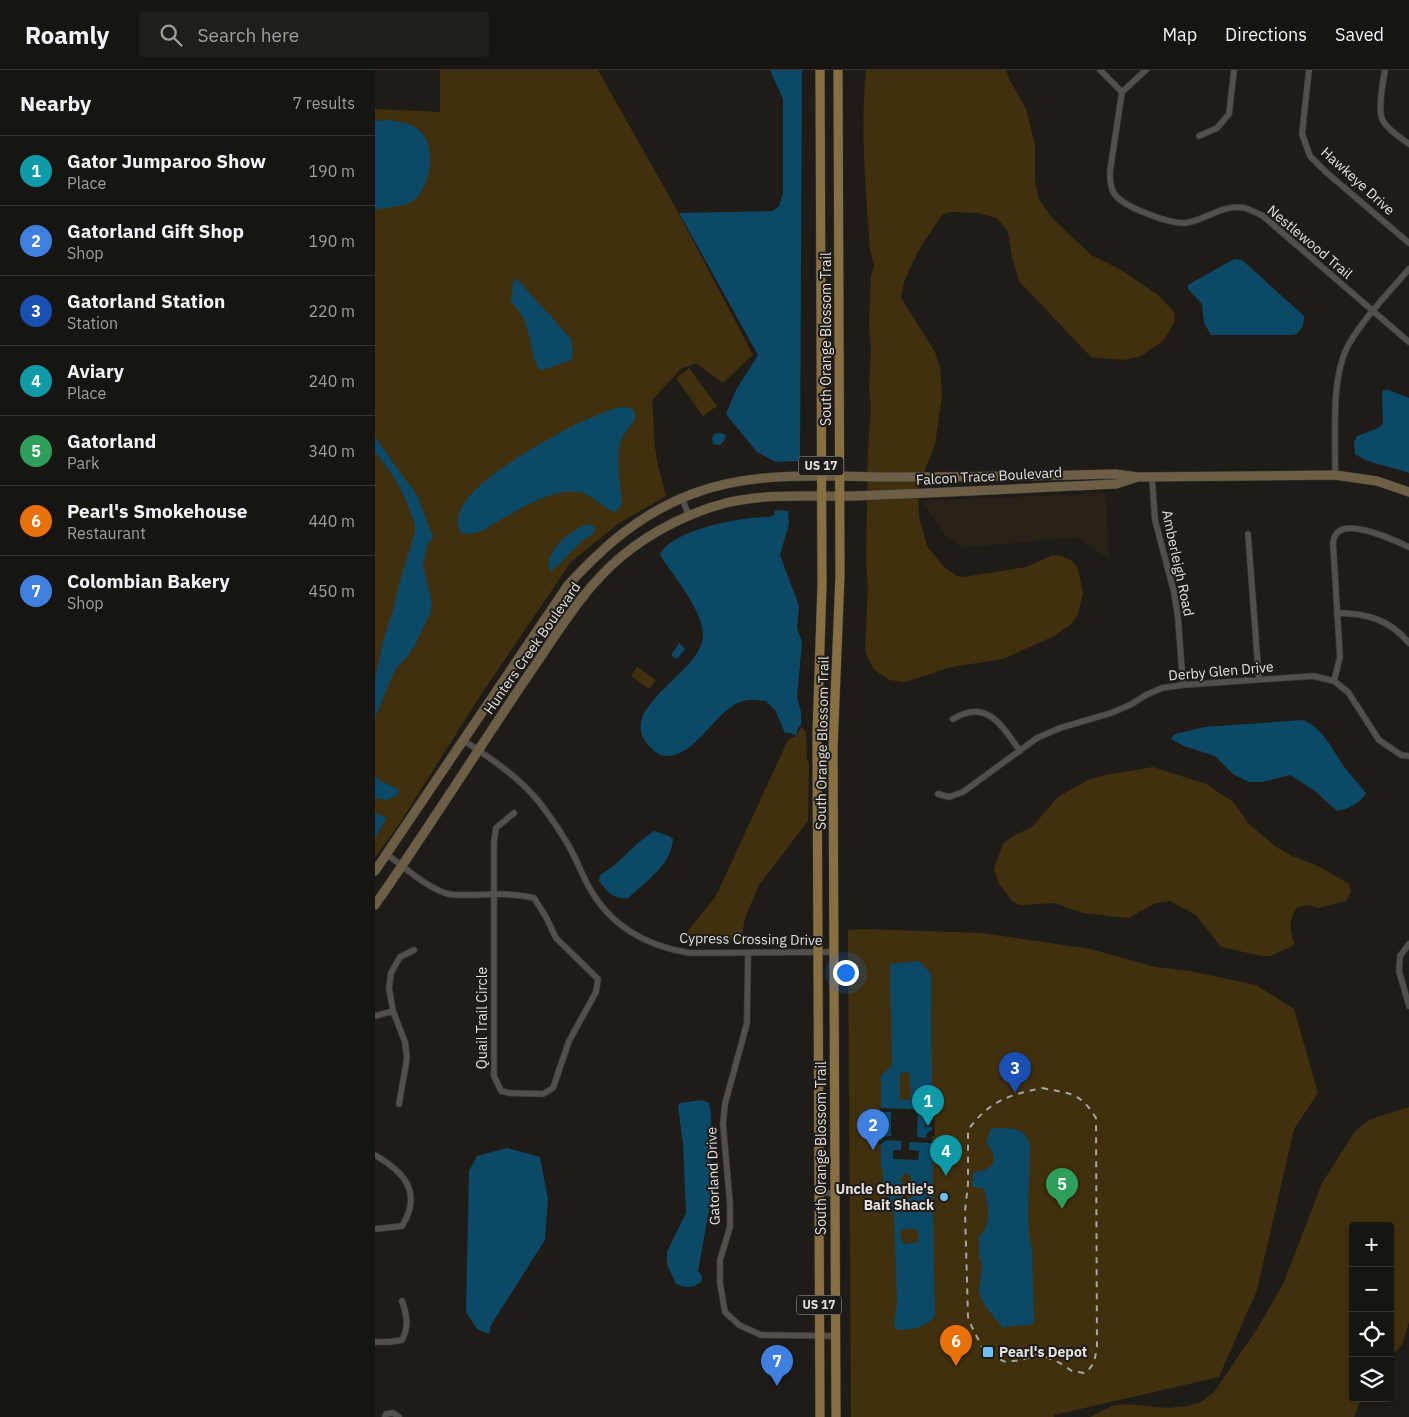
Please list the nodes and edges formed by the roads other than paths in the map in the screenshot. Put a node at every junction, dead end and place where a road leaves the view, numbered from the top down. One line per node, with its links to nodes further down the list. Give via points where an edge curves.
1 (820, 70): 16 (main road, South Orange Blossom Trail / US 17)
2 (839, 70): 17 (main road, South Orange Blossom Trail / US 17)
3 (1101, 70): 8 (street)
4 (1146, 70): 8 (street)
5 (1234, 70): 9 (street, via 1229,114 1217,128)
6 (1309, 70): 11 (street, Hawkeye Drive, via 1302,134 1310,156)
7 (1385, 70): 10 (street, via 1383,121)
8 (1122, 92): 13 (street, Nestlewood Trail, via 1110,171 1110,184 1116,196 1130,206 1171,222 1199,220 1230,208 1244,208 1263,216)
9 (1199, 136)
10 (1409, 144)
11 (1409, 243)
12 (1409, 269): 13 (street)
13 (1373, 311): 14 (street, Nestlewood Trail); 15 (street, via 1348,344 1337,380)
14 (1409, 342)
15 (1335, 475): 19 (street, Falcon Trace Boulevard); 20 (street, Falcon Trace Boulevard, via 1377,481)
16 (821, 476): 17 (street, Hunters Creek Boulevard); 21 (main road, South Orange Blossom Trail / US 17); 23 (street, Hunters Creek Boulevard, via 749,479 724,483)
17 (840, 477): 18 (street, Falcon Trace Boulevard, via 1115,474); 22 (main road, South Orange Blossom Trail / US 17)
18 (1138, 477): 19 (street, Falcon Trace Boulevard); 22 (street, Falcon Trace Boulevard, via 1116,484)
19 (1152, 477): 31 (street, Amberleigh Road, via 1153,521 1178,618)
20 (1409, 492)
21 (821, 496): 22 (street, Hunters Creek Boulevard); 24 (street, Hunters Creek Boulevard, via 752,498); 46 (main road, South Orange Blossom Trail / US 17)
22 (840, 496): 47 (main road, South Orange Blossom Trail / US 17, via 833,748)
23 (682, 498): 24 (street); 33 (street, Hunters Creek Boulevard, via 622,532 568,585)
24 (689, 516): 34 (street, Hunters Creek Boulevard, via 651,535 621,557 584,595)
25 (1249, 534): 29 (street)
26 (1409, 547): 27 (street, via 1372,532 1350,528 1335,535)
27 (1337, 613): 28 (street, via 1362,614 1386,622); 30 (street, via 1340,657)
28 (1409, 643)
29 (1259, 680): 30 (street, Derby Glen Drive, via 1313,676); 31 (street, Derby Glen Drive)
30 (1334, 681): 36 (street, via 1348,692 1379,740 1401,755)
31 (1183, 685): 35 (street, Derby Glen Drive, via 1162,688 1111,713 1060,728)
32 (953, 719): 35 (street, via 963,713 986,713 1000,723)
33 (463, 740): 34 (street, Cypress Crossing Drive); 39 (street, Hunters Creek Boulevard)
34 (478, 750): 40 (street, Hunters Creek Boulevard); 48 (street, Cypress Crossing Drive, via 517,779 537,801 568,844 590,889 626,930 668,950)
35 (1020, 750): 37 (street, Derby Glen Drive, via 963,792 949,796)
36 (1409, 756)
37 (938, 794)
38 (514, 813): 42 (street, via 496,828)
39 (386, 854): 40 (street, Quail Trail Circle); 41 (street, Hunters Creek Boulevard)
40 (403, 865): 42 (street, Quail Trail Circle, via 430,886 446,893); 43 (street, Hunters Creek Boulevard)
41 (375, 871)
42 (494, 894): 42 (street, Quail Trail Circle, via 534,898 556,938 598,979 597,992 569,1041 553,1088 543,1094 501,1090 495,1076)
43 (375, 905)
44 (1409, 944): 49 (street, via 1400,956 1399,971)
45 (414, 950): 50 (street, via 400,957 391,973 389,988)
46 (818, 952): 47 (street, Cypress Crossing Drive); 48 (street, Cypress Crossing Drive); 54 (main road, South Orange Blossom Trail / US 17)
47 (834, 952): 55 (main road, South Orange Blossom Trail / US 17)
48 (748, 953): 58 (street, Gatorland Drive, via 747,1023 725,1104 723,1124 730,1204 730,1227 720,1260 725,1312 739,1325 761,1335)
49 (1409, 1006)
50 (393, 1011): 51 (street); 52 (street, via 405,1042 407,1058)
51 (375, 1016)
52 (399, 1104)
53 (375, 1155): 56 (street, via 402,1174 411,1194 409,1213 402,1226)
54 (819, 1193): 55 (street); 58 (main road, South Orange Blossom Trail / US 17)
55 (835, 1193): 59 (main road, South Orange Blossom Trail / US 17)
56 (375, 1229)
57 (402, 1301): 60 (street, via 407,1331 402,1340)
58 (819, 1336): 59 (street, Gatorland Drive); 63 (main road, South Orange Blossom Trail / US 17)
59 (835, 1336): 64 (main road, South Orange Blossom Trail / US 17)
60 (375, 1342)
61 (385, 1417): 62 (street, via 393,1413)
62 (399, 1417)
63 (820, 1417)
64 (836, 1417)

